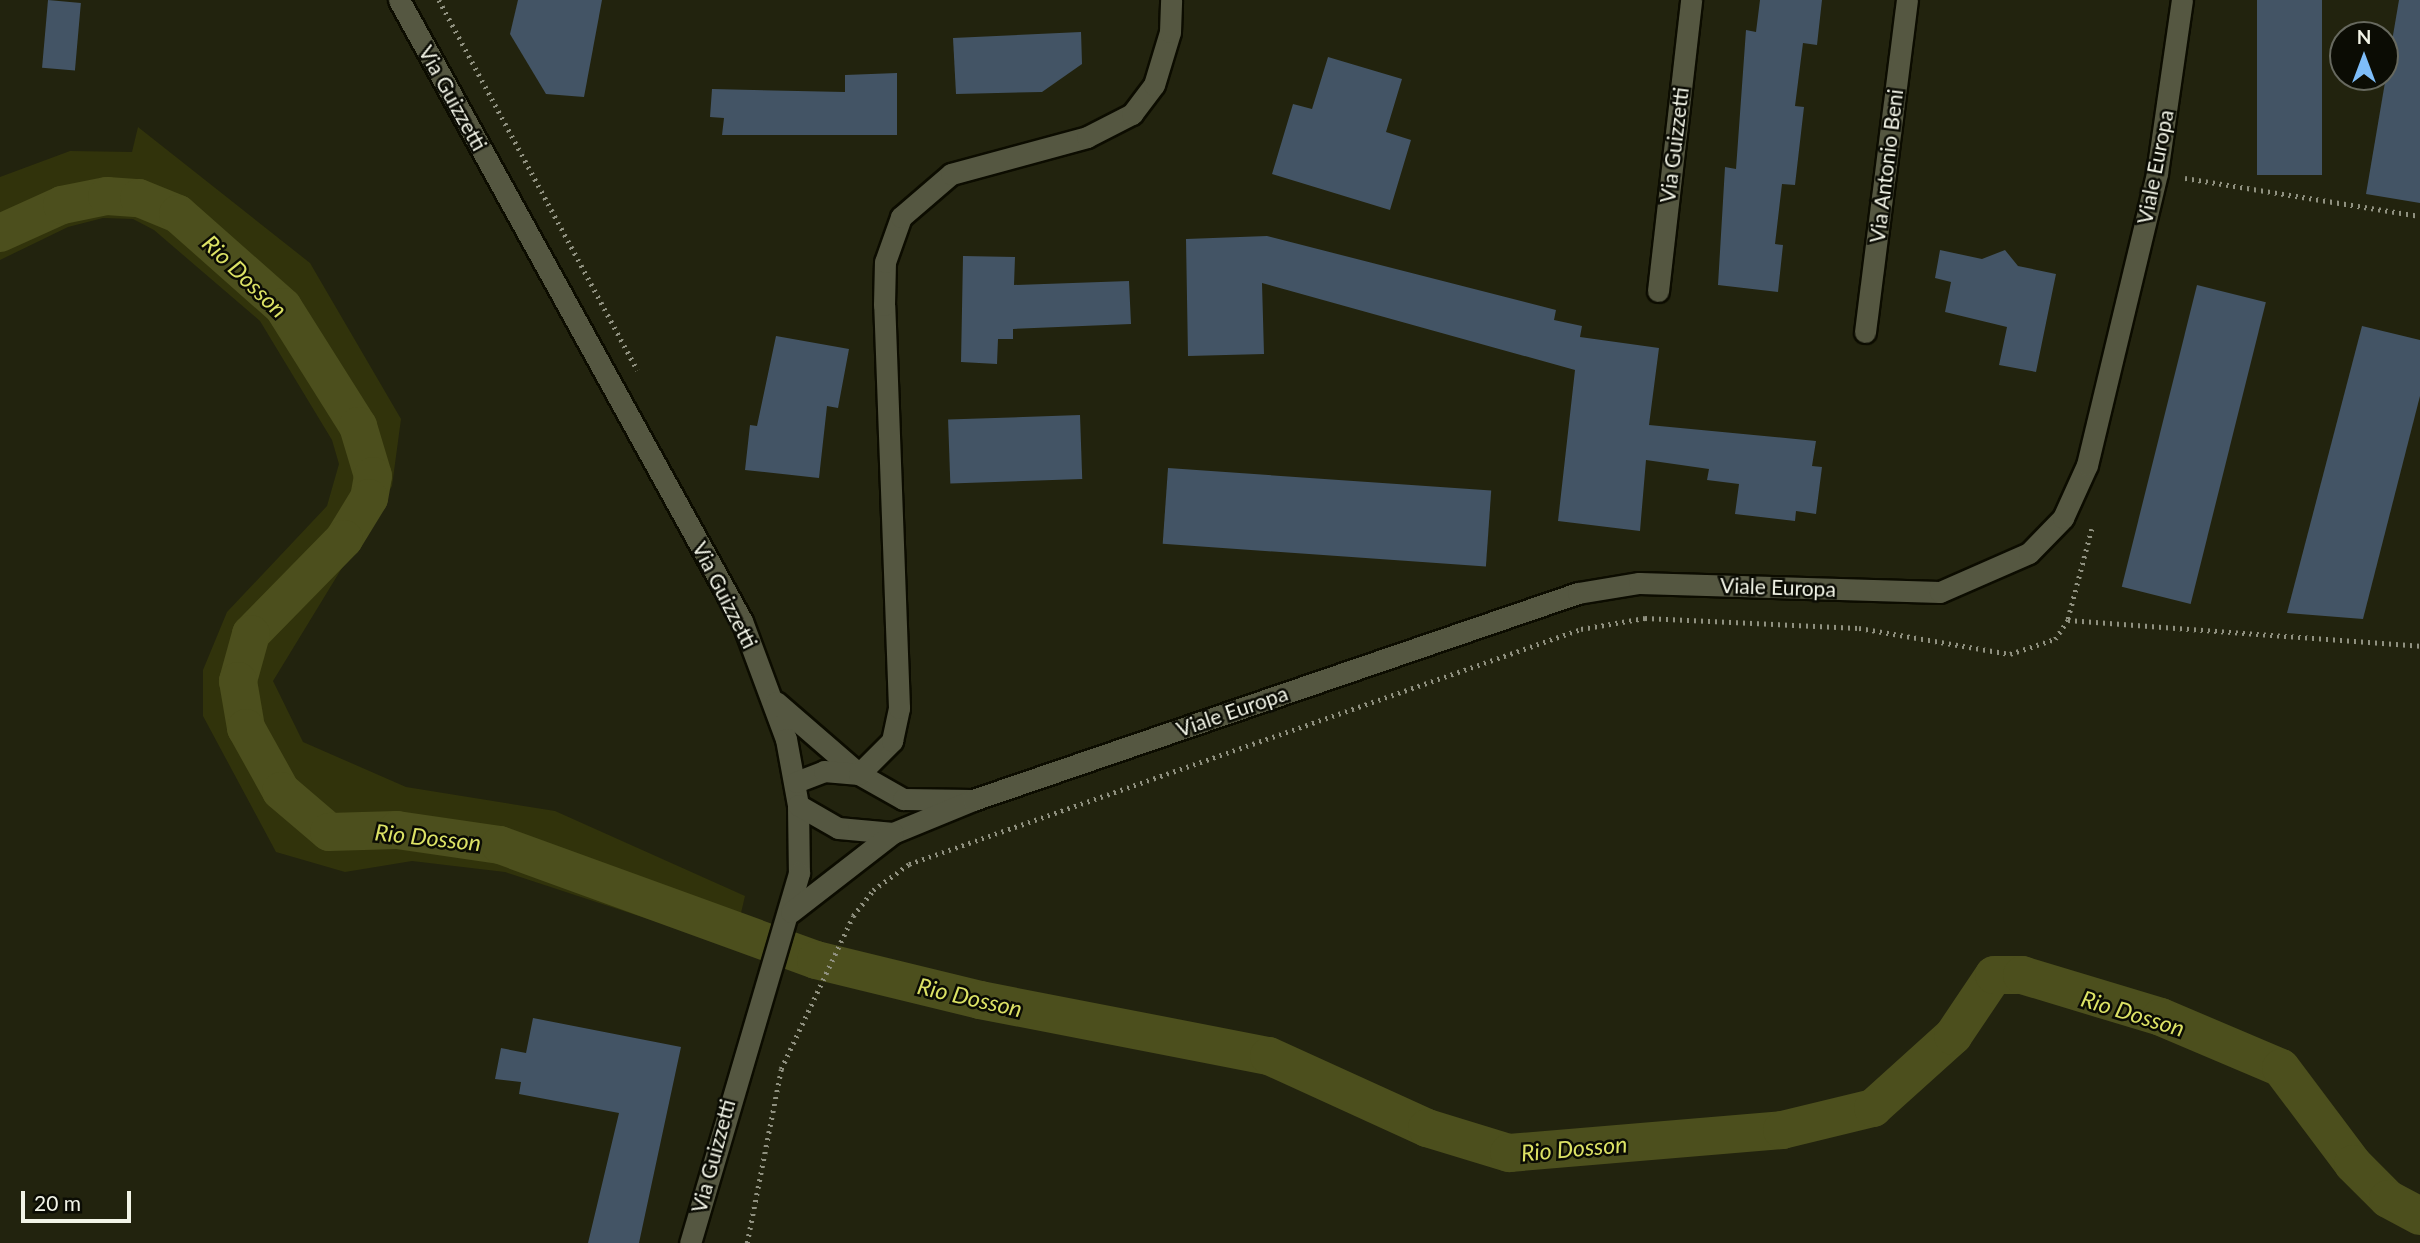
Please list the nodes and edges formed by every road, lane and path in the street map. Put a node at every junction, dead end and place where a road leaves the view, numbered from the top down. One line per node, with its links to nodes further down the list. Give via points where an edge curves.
1 (400, 0): 14 (street, Via Guizzetti)
2 (439, 0): 14 (path, via 634,354 635,376)
3 (1171, 0): 19 (street, via 1170,32 1154,85 1132,114 1087,137 951,174 901,217 885,262 884,306 899,708 892,741)
4 (1691, 0): 12 (street, Via Guizzetti)
5 (1907, 0): 13 (street, Via Antonio Beni)
6 (2182, 0): 8 (street, Viale Europa)
7 (2183, 163): 9 (path)
8 (2157, 173): 9 (path); 21 (street, Viale Europa, via 2087,465 2063,518 2029,553 1940,592 1607,586)
9 (2182, 177): 10 (path); 11 (path)
10 (2178, 190)
11 (2420, 216)
12 (1658, 291)
13 (1865, 332)
14 (613, 389): 18 (street, Via Guizzetti, via 741,621)
15 (2096, 517): 16 (path)
16 (2068, 620): 17 (path); 26 (path, via 2055,639 2010,654 1859,628 1646,618 1581,629 909,864 873,890 853,916 819,997 781,1069)
17 (2420, 646)
18 (773, 698): 19 (street, Viale Europa); 20 (street, Via Guizzetti)
19 (859, 775): 20 (street, Viale Europa, via 824,771); 21 (street, Viale Europa, via 903,799)
20 (796, 782): 22 (street, Via Guizzetti)
21 (973, 800): 23 (street, Viale Europa)
22 (798, 805): 23 (street, Viale Europa, via 838,828); 24 (street, Via Guizzetti, via 799,873)
23 (893, 833): 24 (street, Viale Europa)
24 (791, 912): 25 (street, Via Guizzetti, via 736,1069)
25 (690, 1243)
26 (747, 1243)

